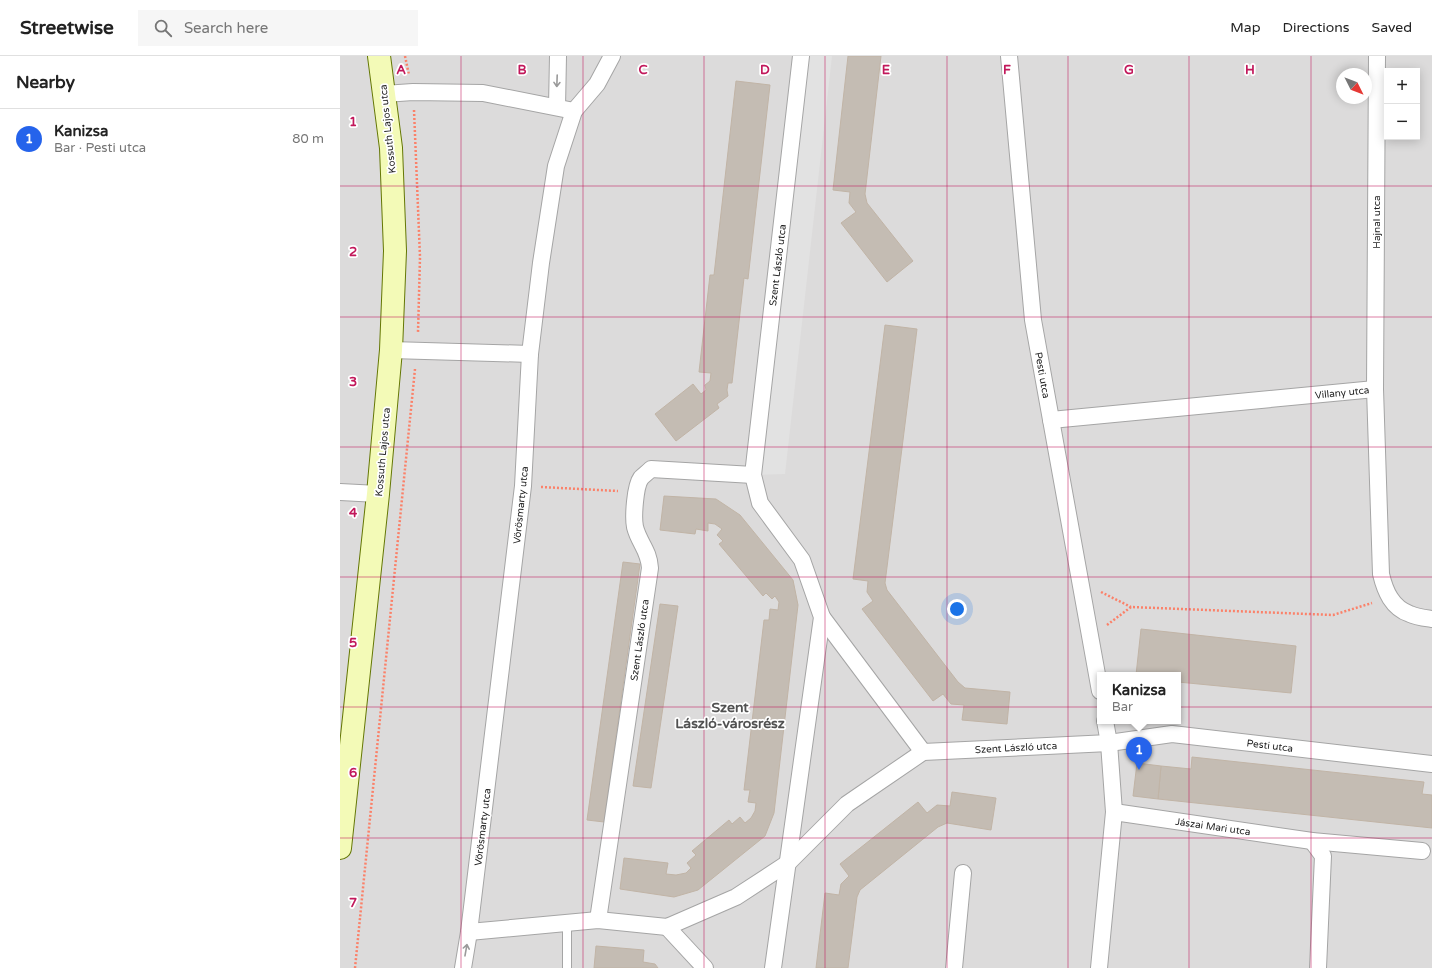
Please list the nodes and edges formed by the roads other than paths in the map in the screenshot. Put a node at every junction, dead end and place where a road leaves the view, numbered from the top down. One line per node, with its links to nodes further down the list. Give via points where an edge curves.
1 (379, 56): 7 (street, Kossuth Lajos utca)
2 (558, 56): 8 (street, one-way to 8)
3 (612, 56): 9 (street, Vörösmarty utca, via 597,84)
4 (801, 56): 14 (street, Szent László utca)
5 (1009, 56): 13 (street, Pesti utca, via 1033,320)
6 (1377, 56): 12 (street, Hajnal utca)
7 (384, 94): 8 (street, via 484,93); 10 (street, Kossuth Lajos utca, via 396,251)
8 (557, 106): 9 (street)
9 (574, 111): 11 (street, Vörösmarty utca, via 556,166)
10 (392, 350): 11 (street); 16 (street, Kossuth Lajos utca)
11 (530, 354): 33 (street, Vörösmarty utca, via 523,486)
12 (1375, 389): 13 (street, Villany utca); 18 (street, Villany utca, via 1380,574 1384,589 1394,604 1409,614)
13 (1051, 420): 19 (street, Pesti utca)
14 (753, 475): 17 (street, Szent László utca, via 760,503 802,560); 30 (street, Szent László utca, via 651,469 641,479 634,516 635,528 649,557 650,568)
15 (340, 492): 16 (street)
16 (378, 494): 26 (street, Kossuth Lajos utca)
17 (822, 617): 22 (street, Szent László utca); 28 (street, Szent László utca)
18 (1432, 619)
19 (1097, 674)
20 (1106, 724): 21 (street)
21 (1109, 743): 22 (street, Szent László utca); 23 (street, Pesti utca, via 1172,734); 24 (street)
22 (924, 752): 28 (street, via 847,804)
23 (1432, 764)
24 (1114, 812): 25 (street, Jászai Mari utca); 39 (street)
25 (1312, 841): 27 (street, Jászai Mari utca); 40 (street, via 1323,856)
26 (340, 848)
27 (1422, 851)
28 (788, 863): 32 (street, via 736,897); 37 (street, Szent László utca)
29 (963, 873): 38 (street)
30 (598, 920): 31 (street); 32 (street)
31 (567, 924): 33 (street); 35 (lane)
32 (668, 927): 36 (street)
33 (469, 932): 34 (street, Vörösmarty utca, one-way to 33)
34 (463, 968)
35 (567, 968)
36 (705, 968)
37 (773, 968)
38 (954, 968)
39 (1099, 968)
40 (1318, 968)

